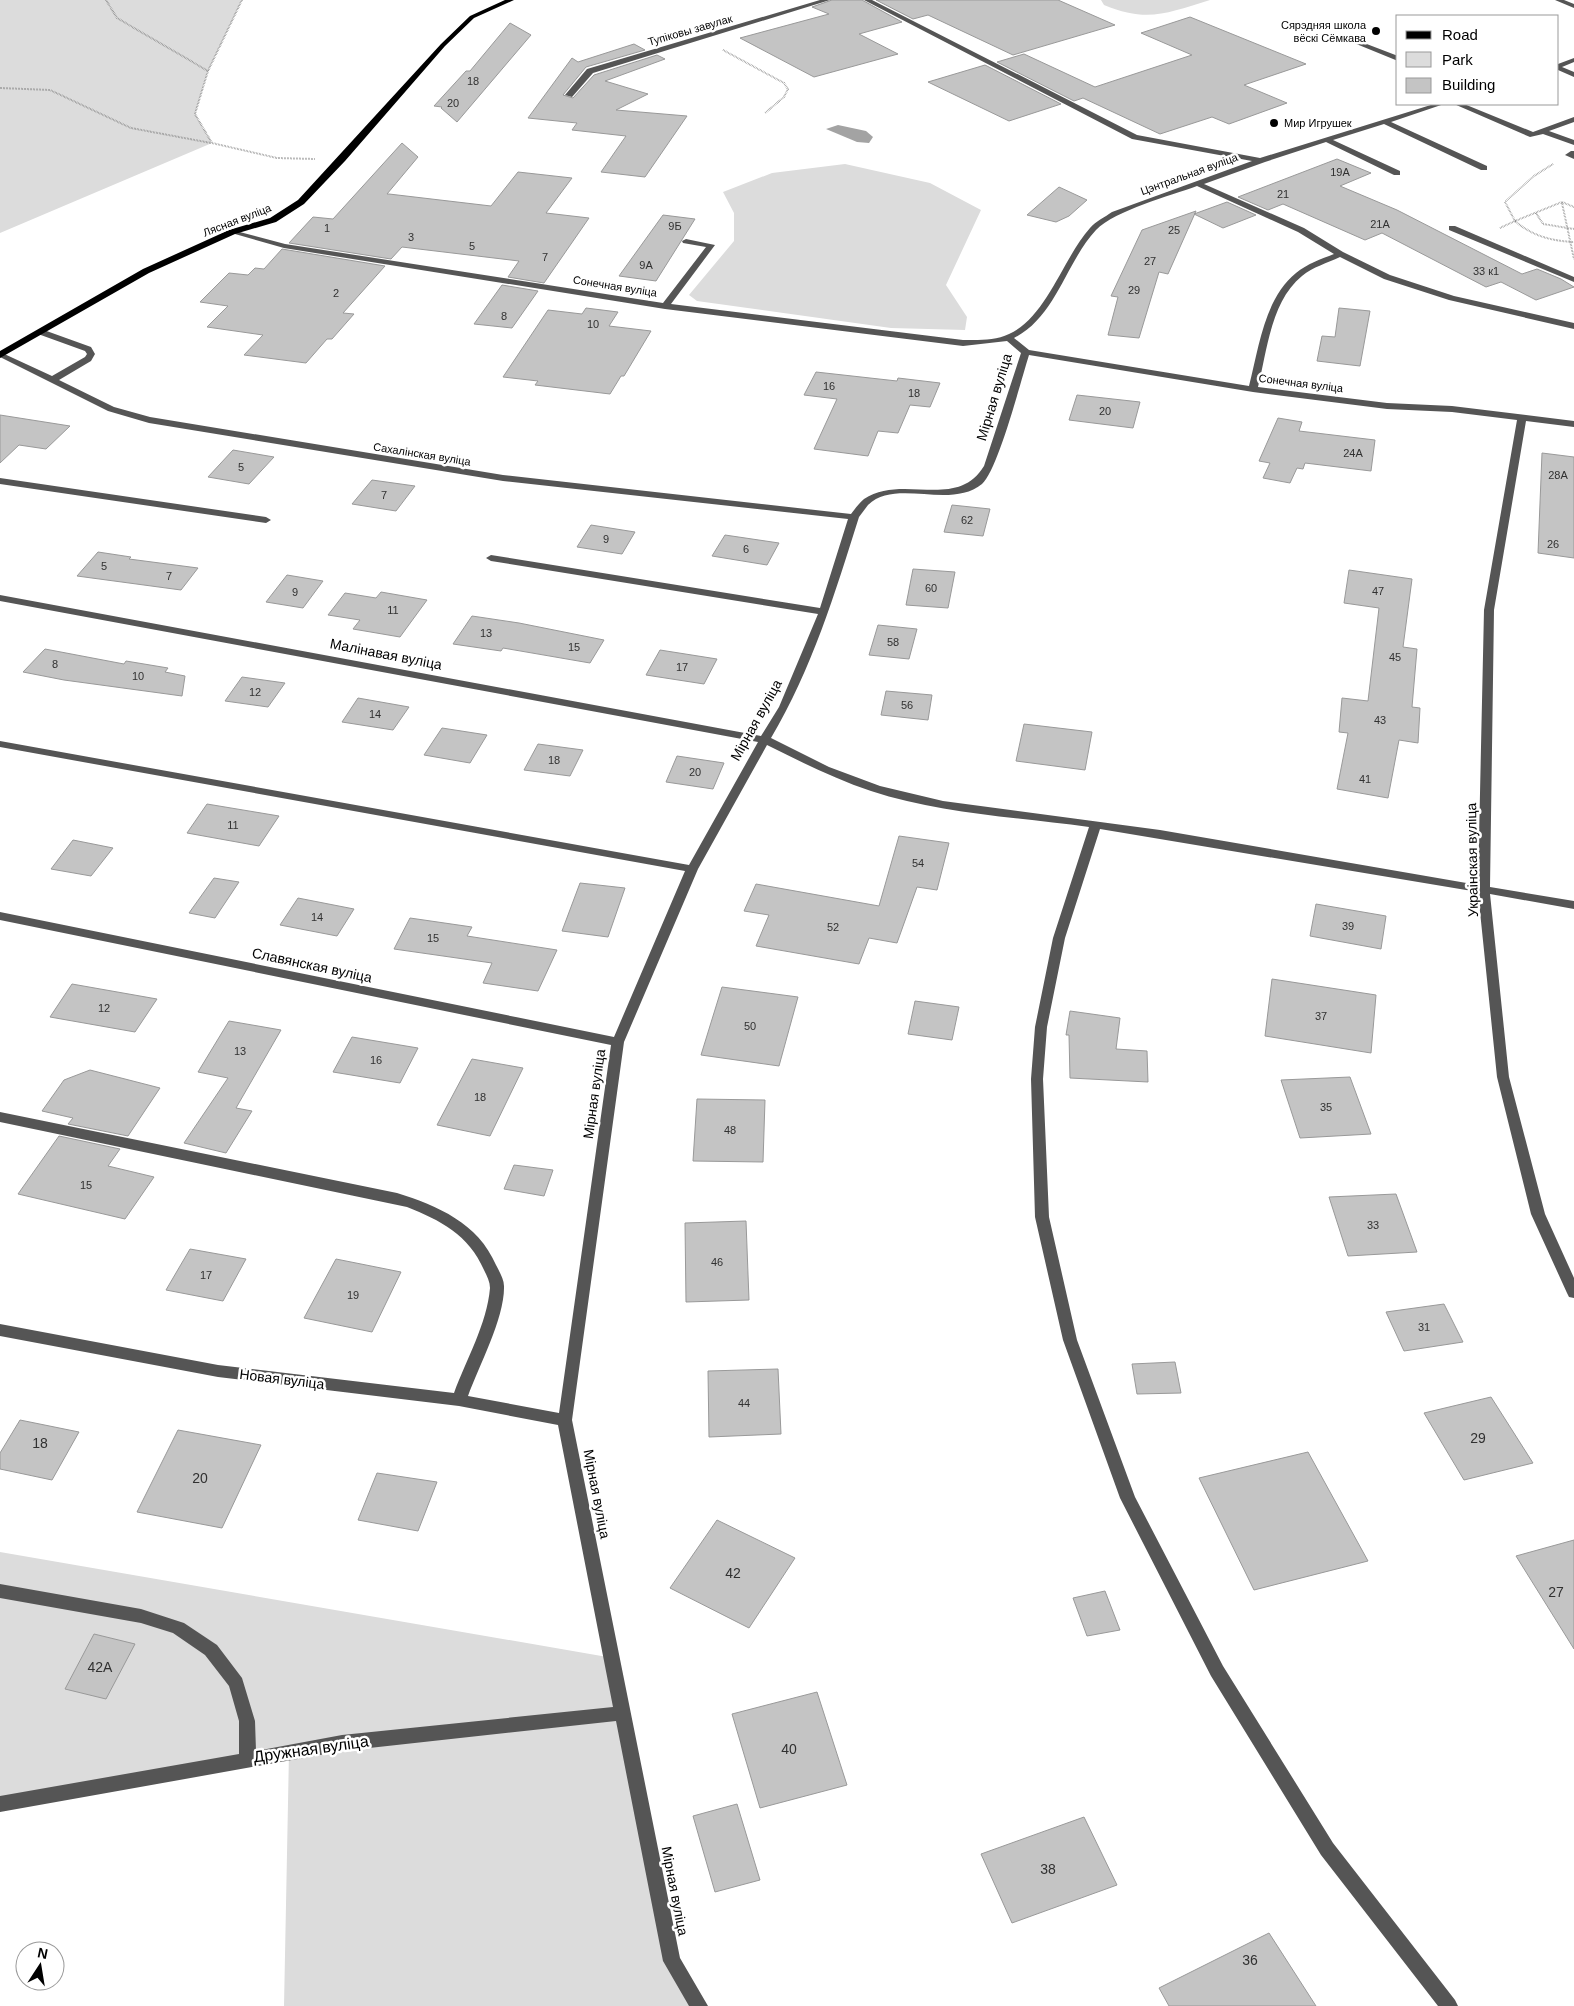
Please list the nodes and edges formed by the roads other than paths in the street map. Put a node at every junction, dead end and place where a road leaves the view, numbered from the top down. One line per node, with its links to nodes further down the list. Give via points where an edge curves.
1 (511, 0): 25 (main road, Лясная вуліца, via 472,18 442,45 301,202 273,220)
2 (828, 0): 12 (street, Тупіковы завулак, via 590,71)
3 (867, 0): 20 (street, via 1135,137)
4 (1558, 0): 5 (street)
5 (1574, 6)
6 (1351, 40): 7 (street)
7 (1396, 58)
8 (1574, 60): 9 (street)
9 (1559, 67)
10 (1559, 68): 11 (street)
11 (1574, 75)
12 (569, 95)
13 (1438, 105): 16 (street, Цэнтральная вуліца)
14 (1460, 105): 17 (street, via 1532,135)
15 (1574, 119): 17 (street)
16 (1385, 122): 18 (street, Цэнтральная вуліца); 21 (street)
17 (1542, 131): 19 (street)
18 (1327, 140): 20 (street, Цэнтральная вуліца); 22 (street)
19 (1574, 143)
20 (1262, 160): 23 (street, Цэнтральная вуліца)
21 (1484, 168)
22 (1396, 173)
23 (1196, 183): 27 (street, via 1301,230); 32 (street, Цэнтральная вуліца, via 1115,214 1094,228 1042,307 1021,332)
24 (1452, 228): 28 (street)
25 (232, 232): 29 (street, Сонечная вуліца, via 284,246); 31 (main road, Лясная вуліца, via 146,271)
26 (686, 241): 29 (street, via 711,244)
27 (1340, 254): 30 (street, via 1387,278 1452,298); 36 (street, via 1298,275 1281,296 1269,325)
28 (1574, 280)
29 (666, 306): 32 (street, Сонечная вуліца, via 963,343)
30 (1574, 326)
31 (41, 332): 34 (main road, Лясная вуліца); 35 (street, via 88,349 91,354)
32 (1003, 339): 33 (street, Мірная вуліца)
33 (1026, 352): 36 (street, Сонечная вуліца); 40 (street, Мірная вуліца, via 989,466 979,481 964,489 891,492 871,497 860,506)
34 (1, 354): 35 (street, Сахалінская вуліца)
35 (52, 380): 40 (street, Сахалінская вуліца, via 110,409 149,420 503,478)
36 (1253, 389): 37 (street, Сонечная вуліца, via 1387,406)
37 (1522, 417): 38 (street, Сонечная вуліца); 49 (street, Украінская вуліца, via 1489,610)
38 (1574, 424)
39 (0, 481): 41 (street)
40 (854, 517): 44 (street, Мірная вуліца)
41 (266, 520)
42 (491, 558): 44 (street)
43 (0, 598): 45 (street, Малінавая вуліца)
44 (824, 612): 45 (street, Мірная вуліца, via 784,708)
45 (766, 740): 47 (street, Малінавая вуліца, via 876,789 943,805); 48 (street, Мірная вуліца)
46 (0, 744): 48 (street)
47 (1095, 826): 49 (street, Малінавая вуліца, via 1160,834); 63 (street, via 1059,938 1041,1027 1037,1079 1042,1217 1070,1340 1128,1498 1218,1672 1327,1849)
48 (692, 869): 52 (street, Мірная вуліца)
49 (1484, 892): 50 (street, Малінавая вуліца); 54 (street, Украінская вуліца, via 1503,1077 1538,1214)
50 (1574, 905)
51 (0, 916): 52 (street, Славянская вуліца)
52 (618, 1042): 57 (street, Мірная вуліца)
53 (0, 1118): 56 (street, via 397,1198 442,1216 465,1230 487,1255 497,1286)
54 (1574, 1293)
55 (0, 1330): 56 (street, Новая вуліца, via 218,1371)
56 (458, 1400): 57 (street, Новая вуліца)
57 (565, 1420): 59 (street, Мірная вуліца)
58 (0, 1591): 60 (street, via 141,1616 178,1628 211,1650 236,1684 248,1720)
59 (624, 1712): 60 (street, Дружная вуліца); 62 (street, Мірная вуліца, via 672,1960)
60 (248, 1758): 61 (street, Дружная вуліца)
61 (0, 1804)
62 (699, 2006)
63 (1449, 2006)

